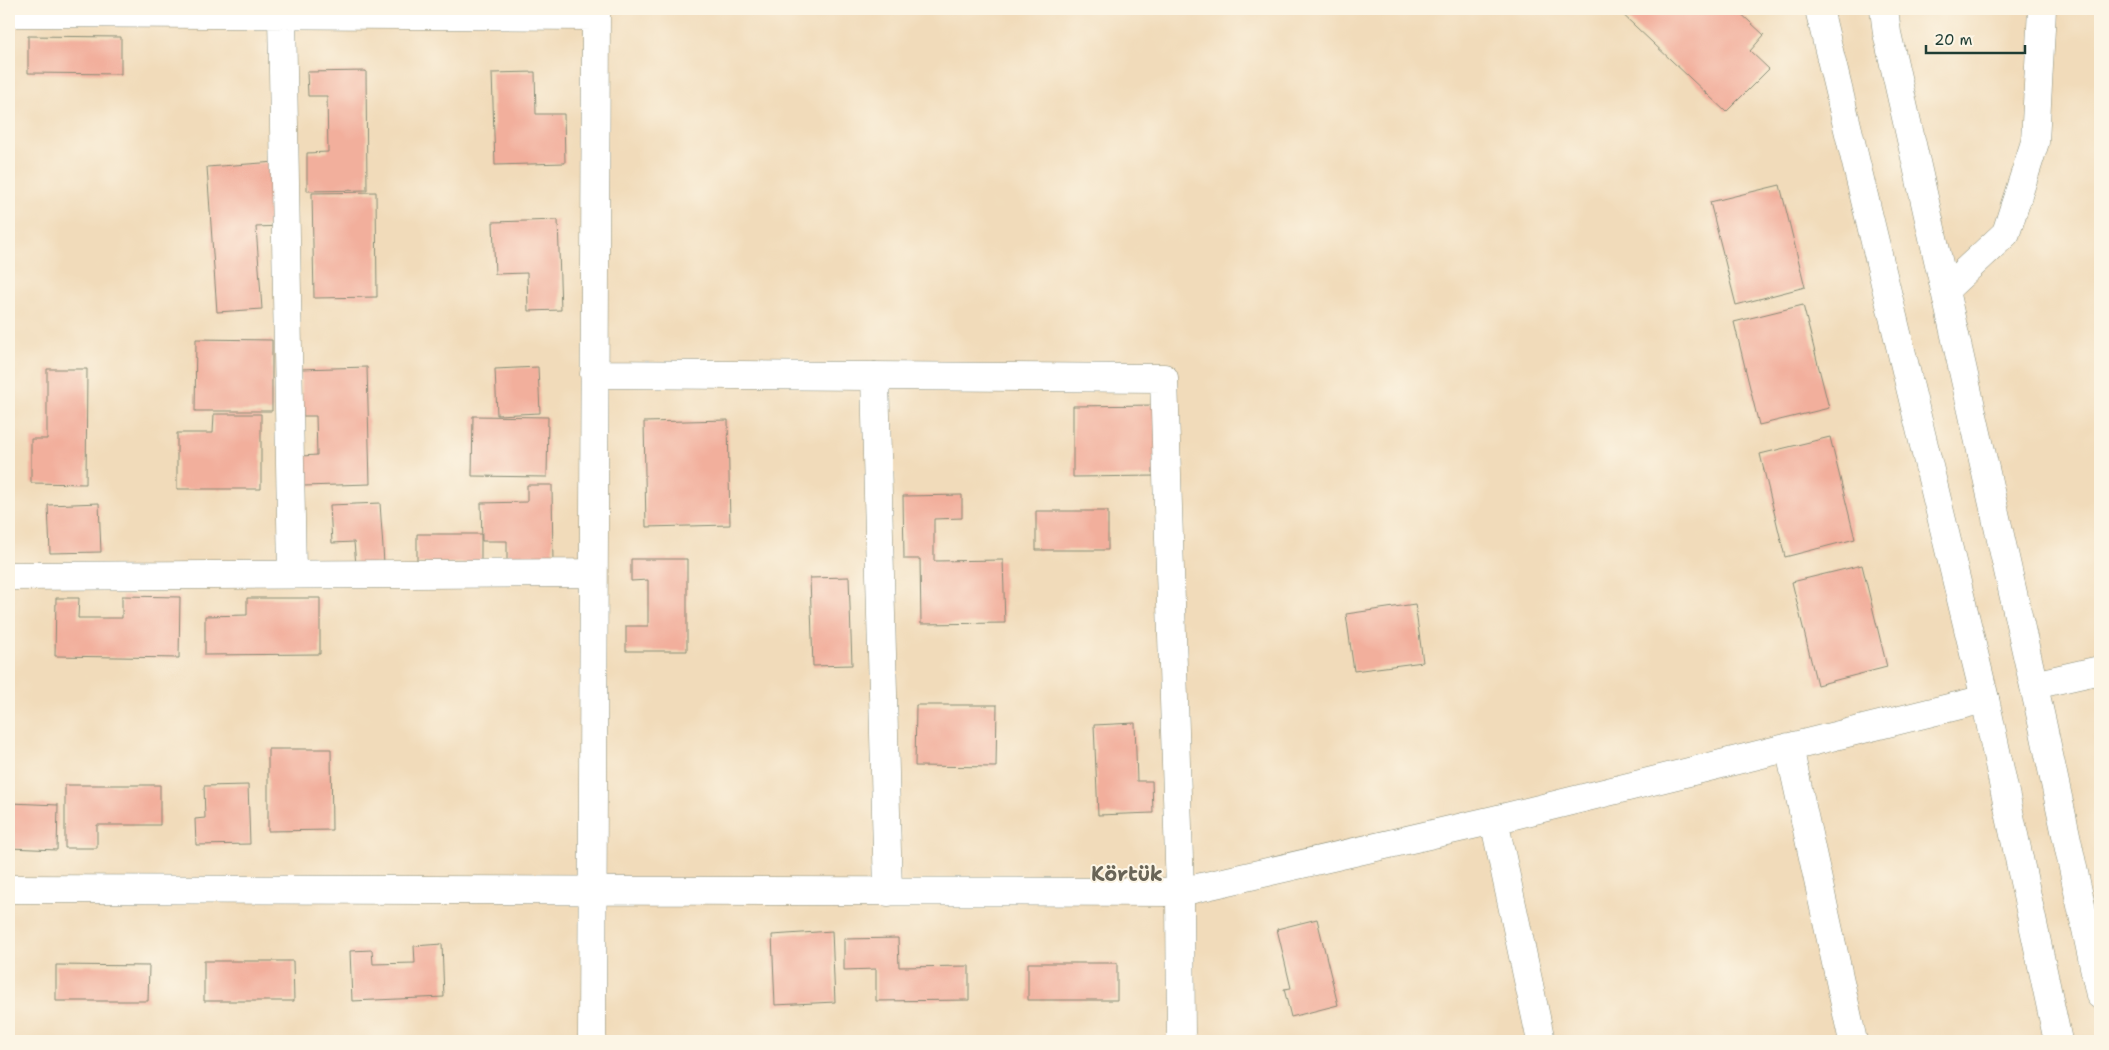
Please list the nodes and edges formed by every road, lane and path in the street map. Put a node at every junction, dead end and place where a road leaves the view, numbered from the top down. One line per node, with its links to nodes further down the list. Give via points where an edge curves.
1 (1884, 9): 7 (street)
2 (2042, 9): 7 (street, via 2035,142 2006,233)
3 (596, 12): 6 (street); 8 (street)
4 (9, 13): 6 (street)
5 (1819, 13): 15 (street)
6 (282, 15): 11 (street)
7 (1945, 290): 14 (street)
8 (594, 374): 9 (street); 10 (street)
9 (875, 376): 20 (street); 21 (street, via 1164,378)
10 (593, 573): 11 (street); 19 (street)
11 (292, 574): 12 (street)
12 (9, 576)
13 (2100, 670): 14 (street)
14 (2034, 685): 23 (street)
15 (1985, 699): 16 (street); 29 (street)
16 (1789, 747): 17 (street); 28 (street)
17 (1494, 820): 21 (street); 27 (street)
18 (9, 889): 19 (street)
19 (592, 891): 20 (street); 24 (street)
20 (888, 892): 21 (street)
21 (1180, 892): 22 (street)
22 (1181, 993): 25 (street); 26 (street)
23 (2100, 995)
24 (592, 1041)
25 (1181, 1041)
26 (1192, 1041)
27 (1541, 1041)
28 (1853, 1041)
29 (2058, 1041)

